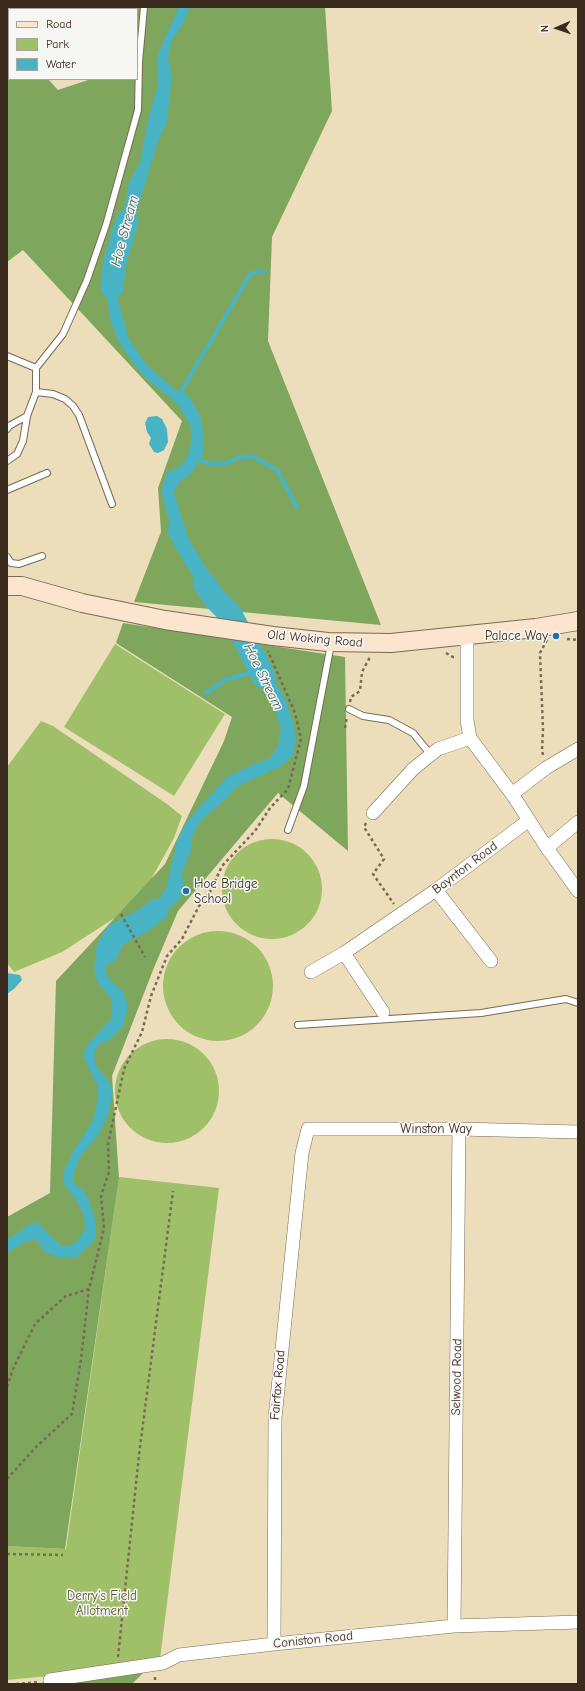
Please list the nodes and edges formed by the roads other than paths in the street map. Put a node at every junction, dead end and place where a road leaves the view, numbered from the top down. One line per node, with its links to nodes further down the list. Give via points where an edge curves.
1 (144, 7): 3 (lane, via 138,110 108,218 87,280 63,334)
2 (7, 356): 3 (lane)
3 (36, 368): 4 (lane)
4 (36, 392): 5 (lane); 10 (lane, via 53,394 73,406 79,415)
5 (27, 416): 6 (lane, via 9,426); 7 (lane, via 23,441 17,454)
6 (7, 430)
7 (7, 461)
8 (47, 473): 9 (lane)
9 (7, 490)
10 (112, 504)
11 (42, 556): 12 (lane, via 19,564 11,563)
12 (7, 557)
13 (7, 586): 16 (main road, Old Woking Road, via 22,586 82,603 270,643)
14 (578, 621): 15 (main road, Old Woking Road)
15 (467, 636): 16 (main road, Old Woking Road, via 374,644); 18 (street, via 467,720)
16 (331, 642): 25 (lane, via 304,786)
17 (349, 708): 20 (lane, via 363,716 389,720 413,732)
18 (470, 738): 20 (street); 21 (street)
19 (578, 749): 21 (street, via 546,768)
20 (431, 755): 22 (street, via 414,769)
21 (512, 794): 23 (street)
22 (373, 813)
23 (529, 820): 26 (street); 27 (street, Baynton Road)
24 (578, 822): 26 (street)
25 (288, 830)
26 (547, 848): 28 (street)
27 (436, 890): 29 (street, Baynton Road); 30 (street)
28 (578, 891)
29 (344, 953): 31 (street, Baynton Road); 33 (street)
30 (491, 961)
31 (311, 972)
32 (578, 1003): 34 (lane, via 566,999 481,1013)
33 (383, 1012)
34 (298, 1025)
35 (308, 1129): 36 (street, Winston Way); 40 (street, Fairfax Road, via 302,1153 275,1418)
36 (459, 1129): 37 (street, Winston Way); 39 (street, Selwood Road)
37 (578, 1132)
38 (578, 1622): 39 (street, Coniston Road)
39 (454, 1626): 40 (street, Coniston Road)
40 (274, 1644): 41 (street, Coniston Road, via 179,1655 163,1663)
41 (50, 1680)

